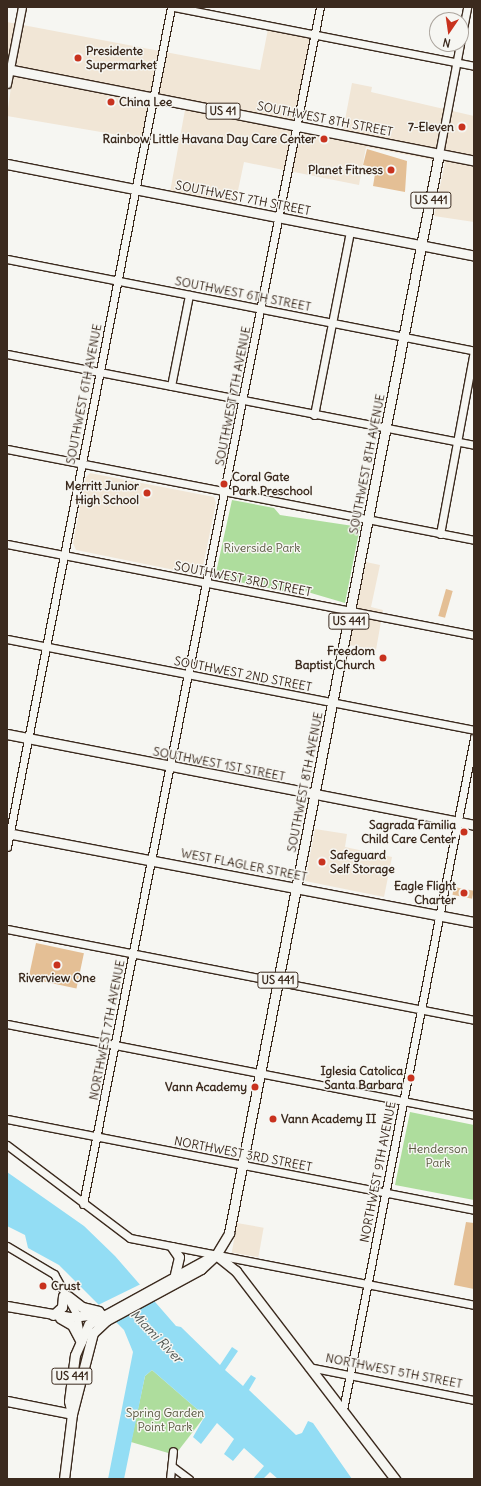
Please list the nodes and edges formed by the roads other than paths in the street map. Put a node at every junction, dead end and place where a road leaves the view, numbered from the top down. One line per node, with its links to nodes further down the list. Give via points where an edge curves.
1 (22, 7): 9 (street)
2 (171, 7): 11 (street, SOUTHWEST 6TH AVENUE)
3 (174, 7): 5 (street)
4 (320, 7): 5 (street, SOUTHWEST 7TH AVENUE)
5 (315, 35): 7 (street); 12 (street, SOUTHWEST 7TH AVENUE)
6 (458, 52): 7 (street, SOUTHWEST 8TH AVENUE)
7 (456, 62): 8 (street); 13 (street, SOUTHWEST 8TH AVENUE)
8 (474, 66)
9 (8, 70): 10 (street); 11 (main road, SOUTHWEST 8TH STREET / US 41)
10 (7, 84)
11 (153, 98): 12 (main road, SOUTHWEST 8TH STREET / US 41); 16 (street, SOUTHWEST 6TH AVENUE)
12 (297, 126): 13 (main road, SOUTHWEST 8TH STREET / US 41); 17 (street, SOUTHWEST 7TH AVENUE)
13 (439, 154): 14 (main road, SOUTHWEST 8TH STREET / US 41); 19 (main road, SOUTHWEST 8TH AVENUE / US 441)
14 (474, 161)
15 (7, 164): 16 (main road, SOUTHWEST 7TH STREET)
16 (135, 189): 17 (main road, SOUTHWEST 7TH STREET); 22 (street, SOUTHWEST 6TH AVENUE)
17 (279, 218): 18 (main road, SOUTHWEST 7TH STREET); 24 (street, SOUTHWEST 7TH AVENUE)
18 (350, 232): 19 (main road, SOUTHWEST 7TH STREET); 25 (street)
19 (422, 246): 20 (main road, SOUTHWEST 7TH STREET); 26 (main road, SOUTHWEST 8TH AVENUE / US 441)
20 (474, 256)
21 (7, 259): 22 (street, SOUTHWEST 6TH STREET)
22 (117, 281): 23 (street, SOUTHWEST 6TH STREET); 29 (street, SOUTHWEST 6TH AVENUE)
23 (189, 295): 24 (street, SOUTHWEST 6TH STREET); 30 (street)
24 (261, 309): 25 (street, SOUTHWEST 6TH STREET); 31 (street, SOUTHWEST 7TH AVENUE)
25 (332, 323): 26 (street, SOUTHWEST 6TH STREET); 32 (street)
26 (404, 337): 27 (street, SOUTHWEST 6TH STREET); 33 (main road, SOUTHWEST 8TH AVENUE / US 441)
27 (474, 351): 34 (street)
28 (7, 354): 29 (street)
29 (99, 372): 30 (street); 37 (street, SOUTHWEST 6TH AVENUE)
30 (171, 386): 31 (street)
31 (243, 400): 32 (street); 38 (street, SOUTHWEST 7TH AVENUE)
32 (314, 415): 33 (street)
33 (386, 429): 34 (street); 39 (main road, SOUTHWEST 8TH AVENUE / US 441)
34 (457, 442): 35 (street); 40 (street)
35 (474, 445)
36 (7, 449): 37 (street)
37 (81, 464): 38 (street); 43 (street, SOUTHWEST 6TH AVENUE)
38 (225, 492): 39 (street); 44 (street, SOUTHWEST 7TH AVENUE)
39 (368, 520): 40 (street); 45 (main road, SOUTHWEST 8TH AVENUE / US 441)
40 (440, 534): 41 (street)
41 (474, 540)
42 (7, 544): 43 (street, SOUTHWEST 3RD STREET)
43 (64, 555): 44 (street, SOUTHWEST 3RD STREET); 48 (street, SOUTHWEST 6TH AVENUE)
44 (207, 583): 45 (street, SOUTHWEST 3RD STREET); 49 (street, SOUTHWEST 7TH AVENUE)
45 (350, 611): 46 (street, SOUTHWEST 3RD STREET); 50 (main road, SOUTHWEST 8TH AVENUE / US 441)
46 (474, 636)
47 (7, 639): 48 (street, SOUTHWEST 2ND STREET)
48 (45, 646): 49 (street, SOUTHWEST 2ND STREET); 53 (street, SOUTHWEST 6TH AVENUE)
49 (189, 674): 50 (street, SOUTHWEST 2ND STREET); 55 (street, SOUTHWEST 7TH AVENUE)
50 (333, 702): 51 (street, SOUTHWEST 2ND STREET); 56 (main road, SOUTHWEST 8TH AVENUE / US 441)
51 (474, 730)
52 (7, 734): 53 (main road, SOUTHWEST 1ST STREET)
53 (27, 738): 55 (main road, SOUTHWEST 1ST STREET); 59 (street, SOUTHWEST 6TH AVENUE)
54 (474, 738): 57 (street, NORTHWEST 9TH AVENUE)
55 (171, 767): 56 (main road, SOUTHWEST 1ST STREET); 61 (street, SOUTHWEST 7TH AVENUE)
56 (315, 794): 57 (main road, SOUTHWEST 1ST STREET); 62 (main road, SOUTHWEST 8TH AVENUE / US 441)
57 (458, 822): 58 (main road, SOUTHWEST 1ST STREET); 63 (street, NORTHWEST 9TH AVENUE)
58 (474, 825)
59 (8, 833): 60 (street, SOUTHWEST 6TH AVENUE); 61 (main road, WEST FLAGLER STREET)
60 (7, 847)
61 (153, 859): 62 (main road, WEST FLAGLER STREET); 66 (street, NORTHWEST 7TH AVENUE)
62 (296, 888): 63 (main road, WEST FLAGLER STREET); 67 (main road, US 441)
63 (440, 916): 64 (main road, WEST FLAGLER STREET); 68 (street, NORTHWEST 9TH AVENUE)
64 (474, 922)
65 (7, 929): 66 (street)
66 (134, 954): 67 (street); 71 (street, NORTHWEST 7TH AVENUE)
67 (278, 981): 68 (street); 72 (main road, US 441)
68 (422, 1010): 69 (street); 73 (street, NORTHWEST 9TH AVENUE)
69 (474, 1020)
70 (7, 1024): 71 (street)
71 (116, 1045): 72 (street); 76 (street, NORTHWEST 7TH AVENUE)
72 (260, 1073): 73 (street); 78 (main road, US 441)
73 (404, 1101): 74 (street); 79 (street, NORTHWEST 9TH AVENUE)
74 (474, 1115)
75 (7, 1119): 76 (street, NORTHWEST 3RD STREET)
76 (98, 1137): 78 (street, NORTHWEST 3RD STREET); 80 (street, NORTHWEST 7TH AVENUE)
77 (7, 1145): 80 (street)
78 (242, 1165): 79 (street, NORTHWEST 3RD STREET); 84 (main road, US 441, via 229,1233)
79 (386, 1193): 81 (street, NORTHWEST 3RD STREET); 87 (street, NORTHWEST 9TH AVENUE)
80 (84, 1204): 83 (street, via 124,1235)
81 (474, 1210)
82 (7, 1246): 88 (street, via 48,1270)
83 (172, 1247): 84 (street); 85 (main road, via 179,1257)
84 (216, 1255): 85 (main road, US 441); 86 (main road, US 441, via 201,1269); 87 (street); 95 (main road, via 236,1271)
85 (175, 1275): 86 (main road, US 441)
86 (166, 1284): 93 (main road, US 441); 93 (main road, US 441)
87 (368, 1284): 89 (street); 96 (street, NORTHWEST 9TH AVENUE)
88 (65, 1296): 91 (main road, via 62,1306); 92 (street); 93 (main road)
89 (474, 1305)
90 (7, 1306): 91 (main road)
91 (53, 1315): 92 (main road); 94 (main road, via 69,1323)
92 (76, 1318): 93 (main road); 94 (street)
93 (92, 1319): 94 (main road, US 441); 97 (main road, US 441)
94 (80, 1338): 97 (main road); 101 (main road, US 441, via 69,1401)
95 (309, 1367): 96 (street, NORTHWEST 5TH STREET); 100 (main road)
96 (349, 1375): 98 (street, NORTHWEST 5TH STREET); 100 (street, NORTHWEST 9TH AVENUE)
97 (78, 1397): 101 (main road, US 441)
98 (474, 1400)
99 (7, 1401): 101 (main road)
100 (343, 1410): 107 (main road)
101 (72, 1414): 104 (main road, US 441)
102 (173, 1451): 103 (street)
103 (173, 1467): 105 (street); 106 (street)
104 (64, 1479)
105 (170, 1479)
106 (189, 1479)
107 (395, 1479)

